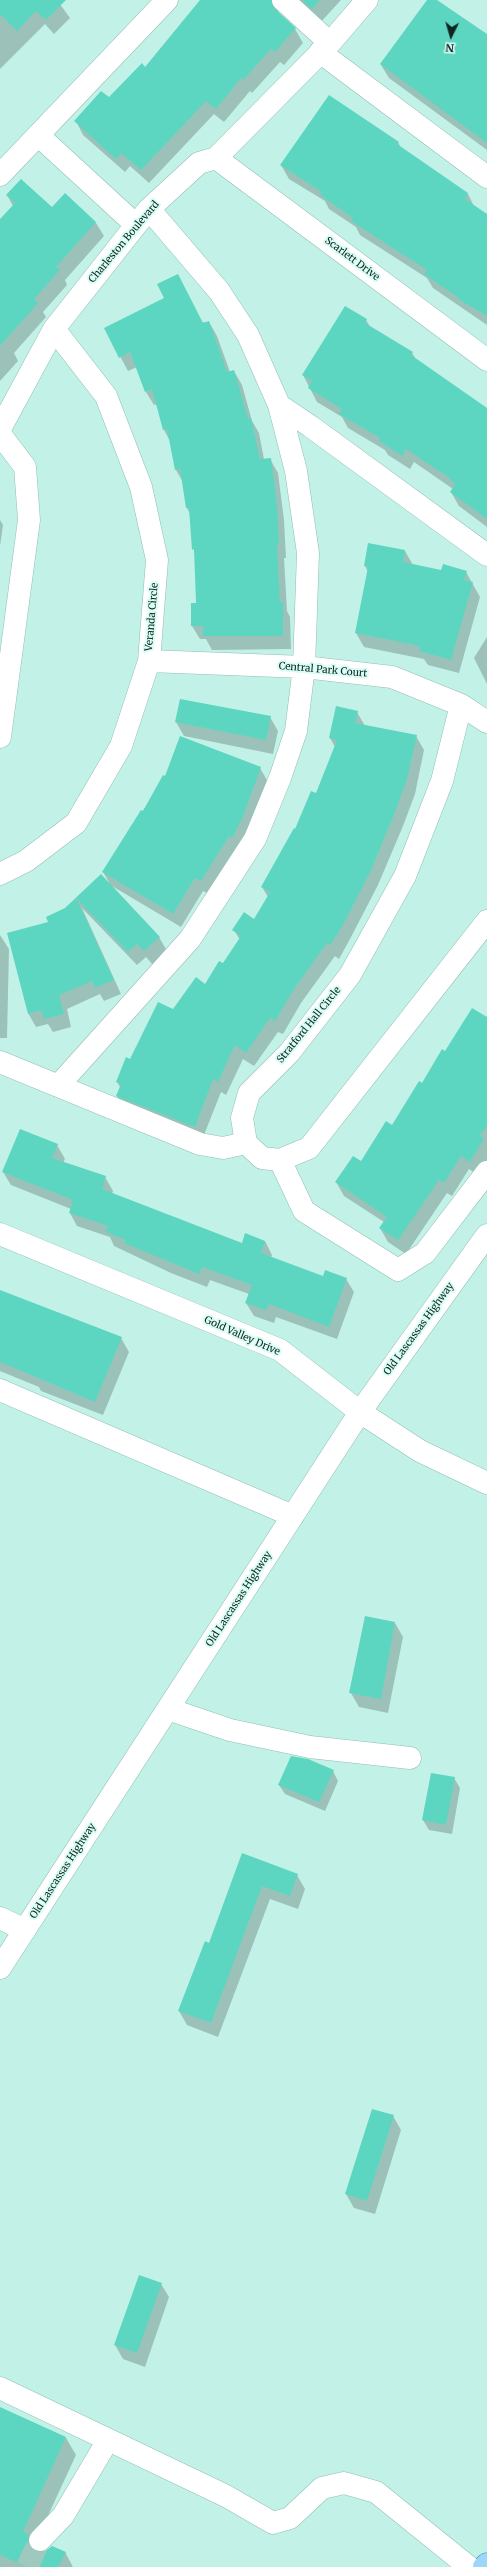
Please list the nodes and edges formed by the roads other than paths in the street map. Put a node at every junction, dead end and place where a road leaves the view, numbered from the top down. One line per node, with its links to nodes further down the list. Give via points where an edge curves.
1 (167, 0): 5 (street)
2 (283, 0): 4 (street)
3 (367, 0): 4 (street, Charleston Boulevard)
4 (325, 48): 6 (street, Charleston Boulevard); 8 (street)
5 (38, 135): 7 (street); 9 (street)
6 (216, 158): 9 (street, Charleston Boulevard, via 199,163); 11 (street, Scarlett Drive)
7 (0, 174)
8 (487, 177)
9 (143, 217): 10 (street, Charleston Boulevard); 12 (street, via 219,291 248,335)
10 (54, 329): 13 (street, Charleston Boulevard); 16 (street, Veranda Circle, via 106,396 141,487 157,560)
11 (487, 360)
12 (279, 405): 15 (street); 17 (street, via 296,471 308,553)
13 (0, 429)
14 (0, 434): 20 (street, via 25,467 29,520)
15 (487, 555)
16 (149, 661): 17 (street, Central Park Court); 21 (street, Veranda Circle, via 121,746 76,823 26,861)
17 (304, 667): 18 (street, Central Park Court, via 392,677); 24 (street, via 296,731 255,839 190,939)
18 (461, 705): 19 (street, Central Park Court); 25 (street, Stratford Hall Circle, via 442,781 405,876 350,975 289,1053 249,1093 242,1118)
19 (487, 722)
20 (0, 737)
21 (0, 874)
22 (487, 921): 26 (street, via 309,1148)
23 (0, 1062): 24 (street)
24 (58, 1086): 25 (street, via 200,1144 222,1148)
25 (246, 1142): 26 (street, via 262,1158)
26 (280, 1160): 27 (street, via 304,1211 398,1270 425,1253)
27 (487, 1172)
28 (0, 1234): 31 (street, Gold Valley Drive, via 280,1350)
29 (487, 1235): 31 (street, Old Lascassas Highway)
30 (0, 1390): 33 (street)
31 (360, 1412): 32 (street, Gold Valley Drive, via 420,1451); 33 (street, Old Lascassas Highway)
32 (487, 1483)
33 (293, 1516): 34 (street, Old Lascassas Highway)
34 (168, 1709): 35 (street, via 230,1730 310,1747); 37 (street, Old Lascassas Highway)
35 (410, 1758)
36 (0, 1918): 37 (street)
37 (25, 1930): 38 (street, Old Lascassas Highway)
38 (0, 1968)
39 (0, 2388): 40 (street)
40 (108, 2440): 41 (street, via 63,2516); 43 (street, via 226,2496 273,2523 290,2518 322,2488 344,2483 376,2492)
41 (40, 2540)
42 (487, 2564): 44 (main road)
43 (469, 2567)
44 (484, 2567)

